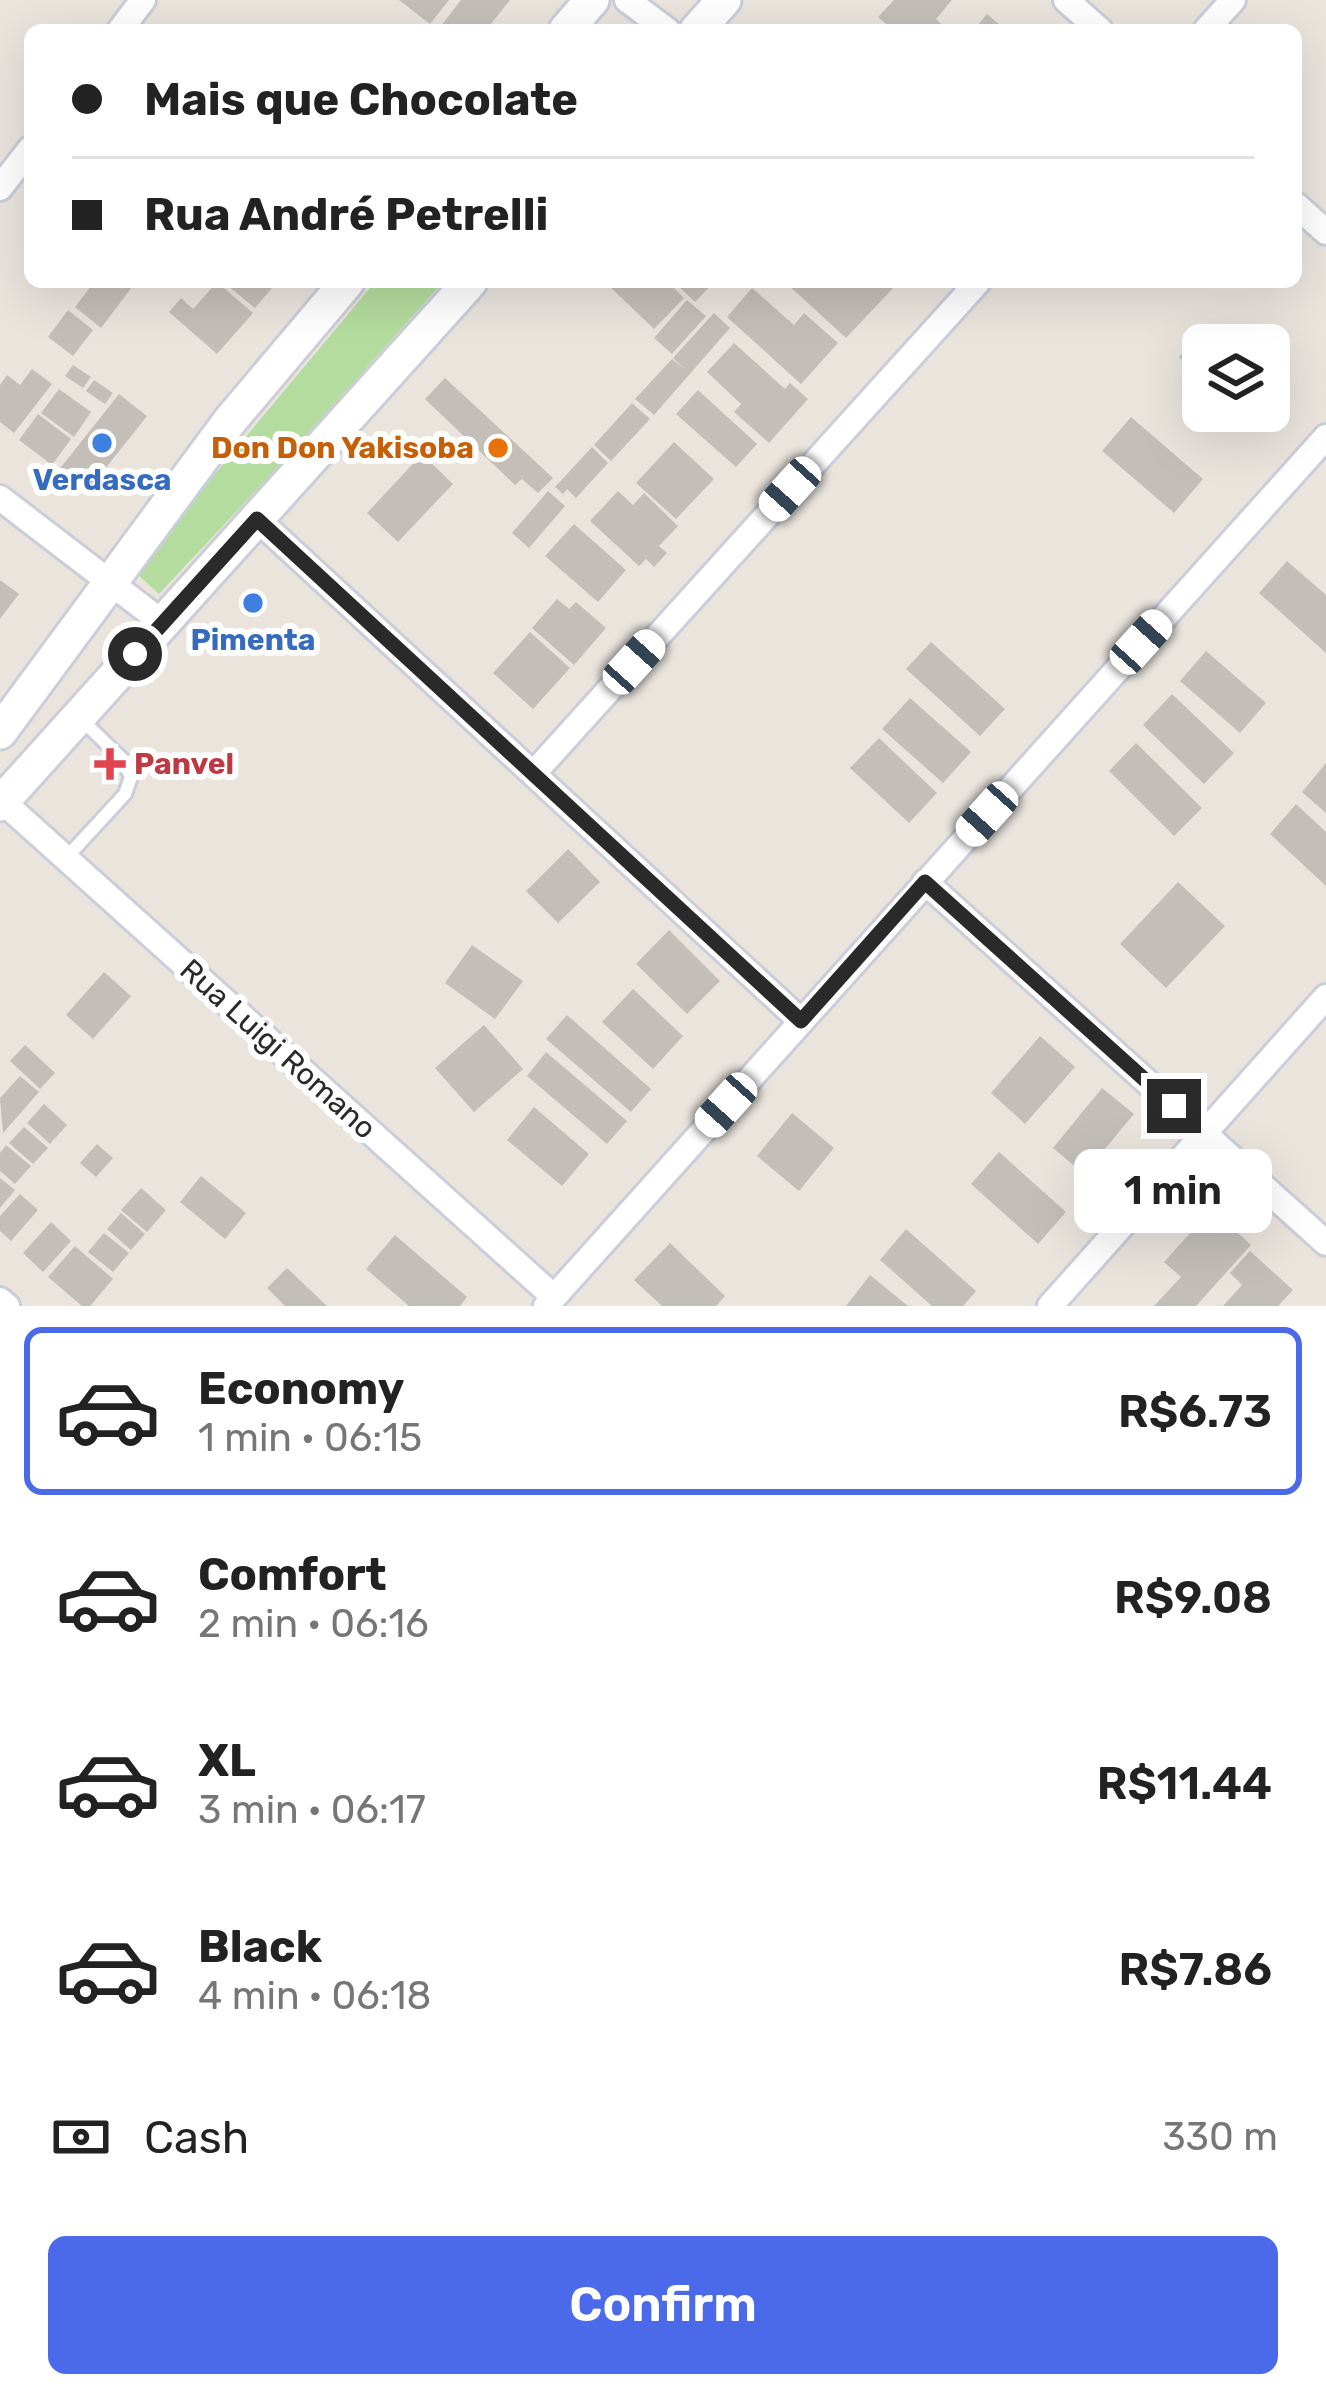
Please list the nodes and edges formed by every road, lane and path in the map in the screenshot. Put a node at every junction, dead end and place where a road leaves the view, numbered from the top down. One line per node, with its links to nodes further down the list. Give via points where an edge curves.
1 (592, 0): 6 (main road)
2 (627, 0): 7 (street)
3 (724, 0): 8 (main road)
4 (1066, 0): 9 (street)
5 (1233, 0): 10 (street)
6 (571, 24)
7 (659, 24)
8 (702, 24)
9 (1093, 24)
10 (1211, 24)
11 (24, 156): 12 (street)
12 (0, 188)
13 (1302, 210): 14 (street)
14 (1326, 232)
15 (341, 288): 21 (main road)
16 (465, 288): 20 (main road)
17 (973, 288): 25 (street)
18 (1326, 436): 28 (street)
19 (0, 498): 21 (street)
20 (257, 519): 22 (main road); 25 (street)
21 (109, 581): 22 (street); 24 (main road)
22 (164, 623): 23 (main road)
23 (79, 717): 26 (main road); 27 (lane, via 131,777 125,794)
24 (0, 732)
25 (533, 773): 30 (street)
26 (1, 803): 27 (street, Rua Luigi Romano)
27 (65, 858): 34 (street, Rua Luigi Romano)
28 (925, 882): 30 (street); 31 (street)
29 (1326, 997): 31 (street)
30 (801, 1021): 34 (street)
31 (1204, 1133): 32 (street); 36 (street)
32 (1326, 1243)
33 (0, 1300): 35 (street)
34 (550, 1302)
35 (7, 1306)
36 (1049, 1306)

